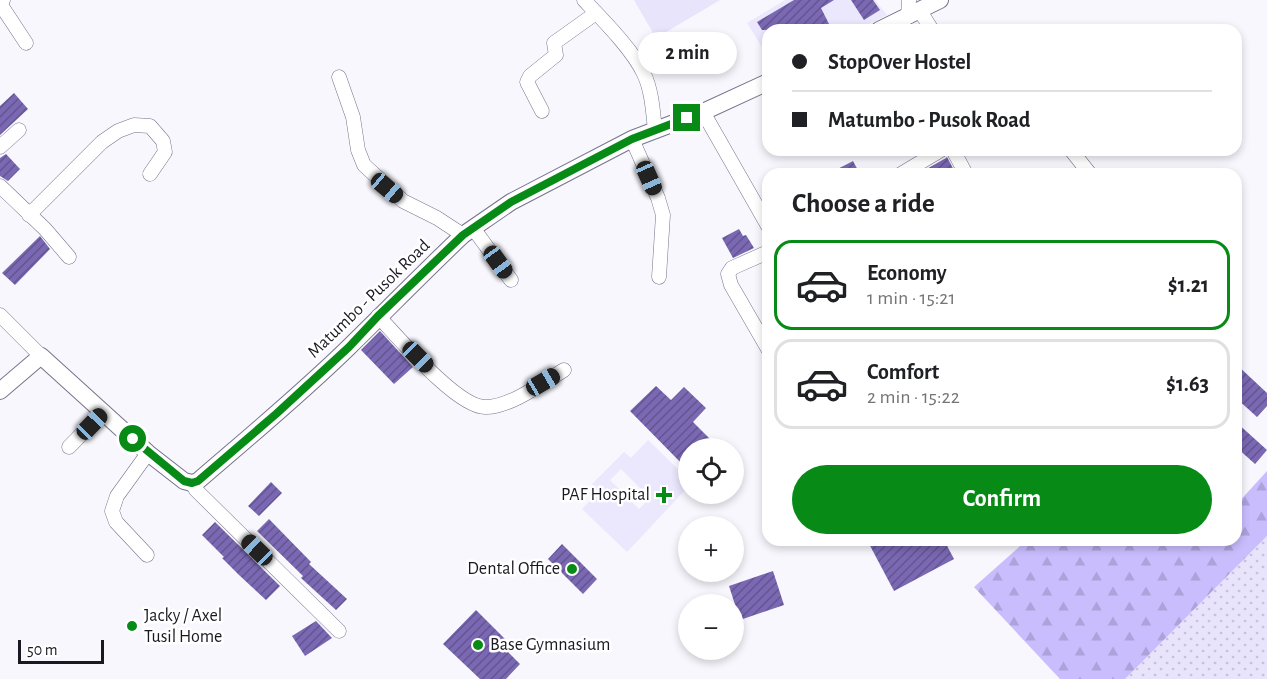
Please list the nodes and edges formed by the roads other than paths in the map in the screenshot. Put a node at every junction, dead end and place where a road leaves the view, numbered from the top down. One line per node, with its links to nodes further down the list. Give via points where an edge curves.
1 (3, 0): 8 (street, via 4,11)
2 (584, 0): 5 (street)
3 (940, 0): 4 (street)
4 (912, 10): 6 (street); 7 (street)
5 (596, 13): 11 (street, via 554,43 556,55 530,76 527,82); 14 (street, via 644,74)
6 (889, 24)
7 (927, 24)
8 (26, 43)
9 (339, 77): 25 (street, via 364,165 403,201)
10 (762, 85): 12 (street, Matumbo - Pusok Road)
11 (542, 111)
12 (704, 112): 14 (street, Matumbo - Pusok Road); 24 (street)
13 (19, 130): 16 (street)
14 (655, 130): 15 (street, Matumbo - Pusok Road)
15 (632, 139): 25 (street, Matumbo - Pusok Road, via 511,202); 28 (street, via 663,215)
16 (0, 147)
17 (931, 156): 19 (street)
18 (1076, 156): 20 (street)
19 (911, 168)
20 (1085, 168)
21 (150, 174): 23 (street, via 165,152 163,141 150,126 134,125 102,142)
22 (0, 186): 23 (street)
23 (29, 215): 27 (street)
24 (762, 215)
25 (468, 231): 29 (street); 31 (street, Matumbo - Pusok Road)
26 (762, 255): 32 (street, via 732,268 728,274)
27 (69, 257)
28 (659, 277)
29 (511, 280)
30 (0, 315): 33 (street)
31 (378, 316): 34 (street, via 459,396 477,406 486,408 507,401); 39 (street, Matumbo - Pusok Road, via 276,414)
32 (762, 339)
33 (41, 356): 35 (street); 36 (street)
34 (564, 370)
35 (0, 391)
36 (103, 412): 37 (street); 38 (street)
37 (69, 447)
38 (148, 453): 39 (street); 40 (street, via 117,496 112,511 116,522)
39 (192, 483): 41 (street)
40 (147, 555)
41 (339, 631)

